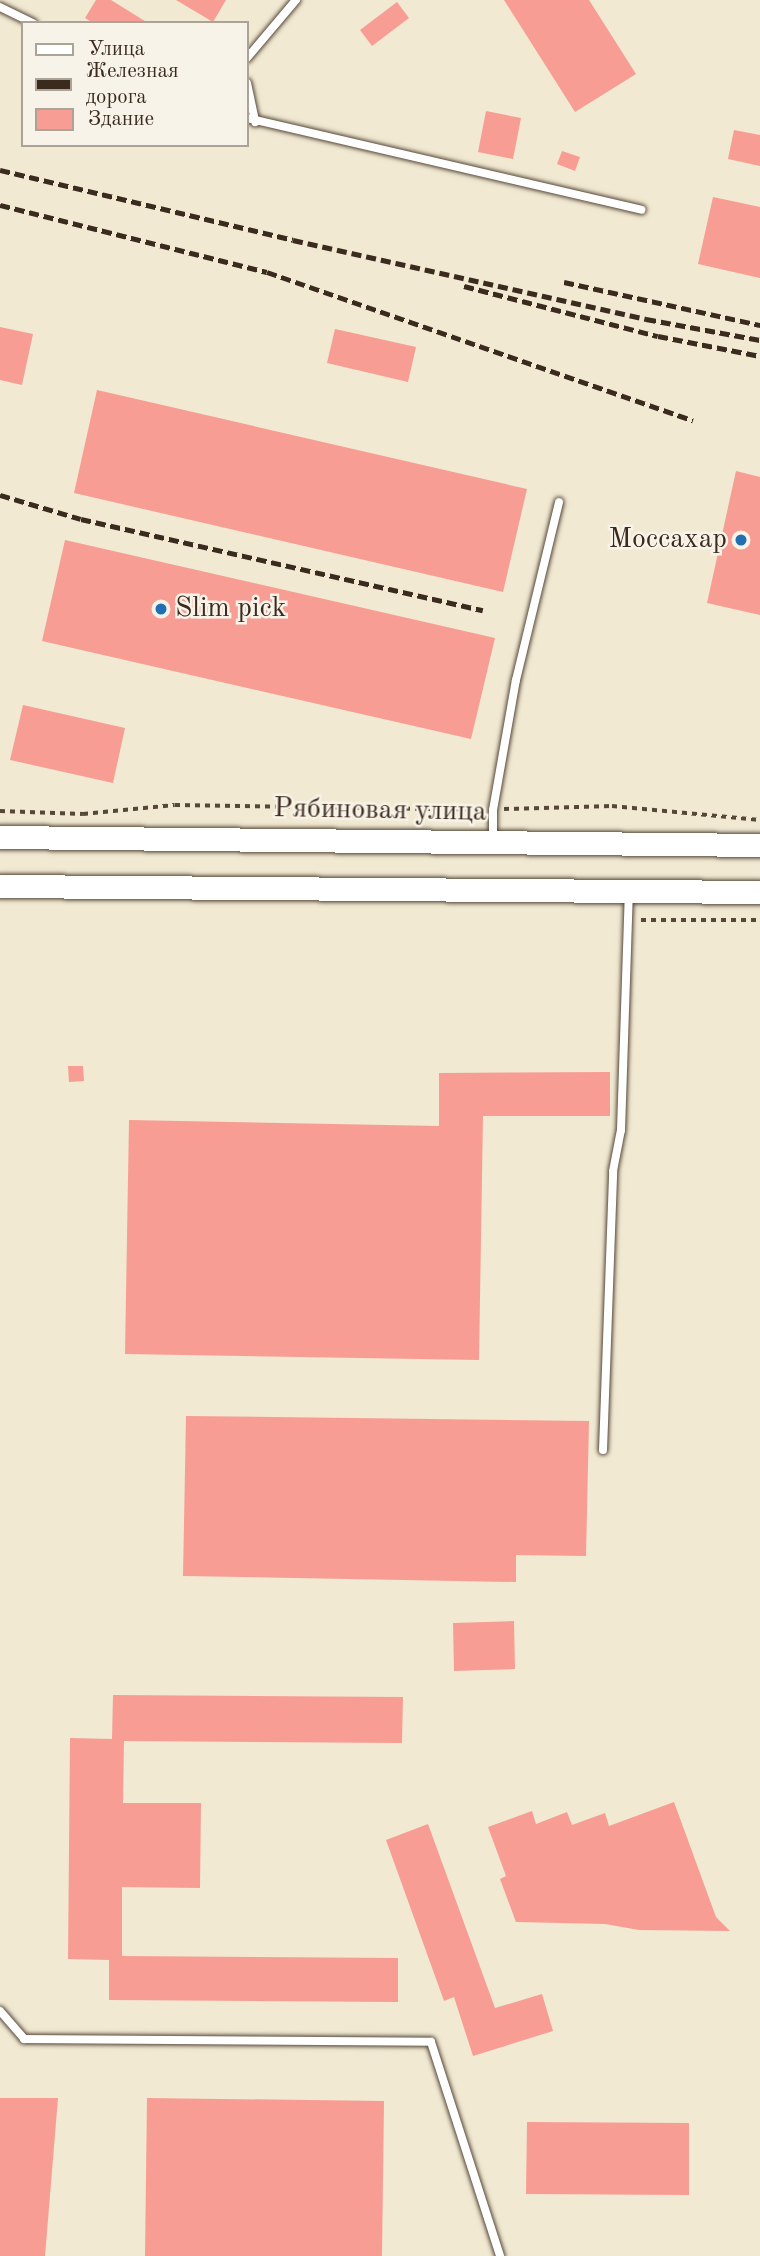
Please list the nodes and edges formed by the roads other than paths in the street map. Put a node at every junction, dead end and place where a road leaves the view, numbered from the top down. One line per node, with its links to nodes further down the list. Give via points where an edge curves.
1 (296, 0): 4 (lane)
2 (0, 7): 3 (lane)
3 (29, 21)
4 (248, 57)
5 (248, 92): 6 (lane)
6 (251, 120): 7 (lane)
7 (641, 210)
8 (559, 502): 10 (lane, via 516,680 493,810)
9 (0, 837): 10 (main road, Рябиновая улица)
10 (493, 842): 11 (main road, Рябиновая улица)
11 (760, 845)
12 (0, 886): 13 (main road)
13 (629, 891): 14 (main road); 15 (lane)
14 (760, 892)
15 (603, 1450)
16 (0, 2011): 17 (lane, via 24,2039 431,2042)
17 (500, 2256)

